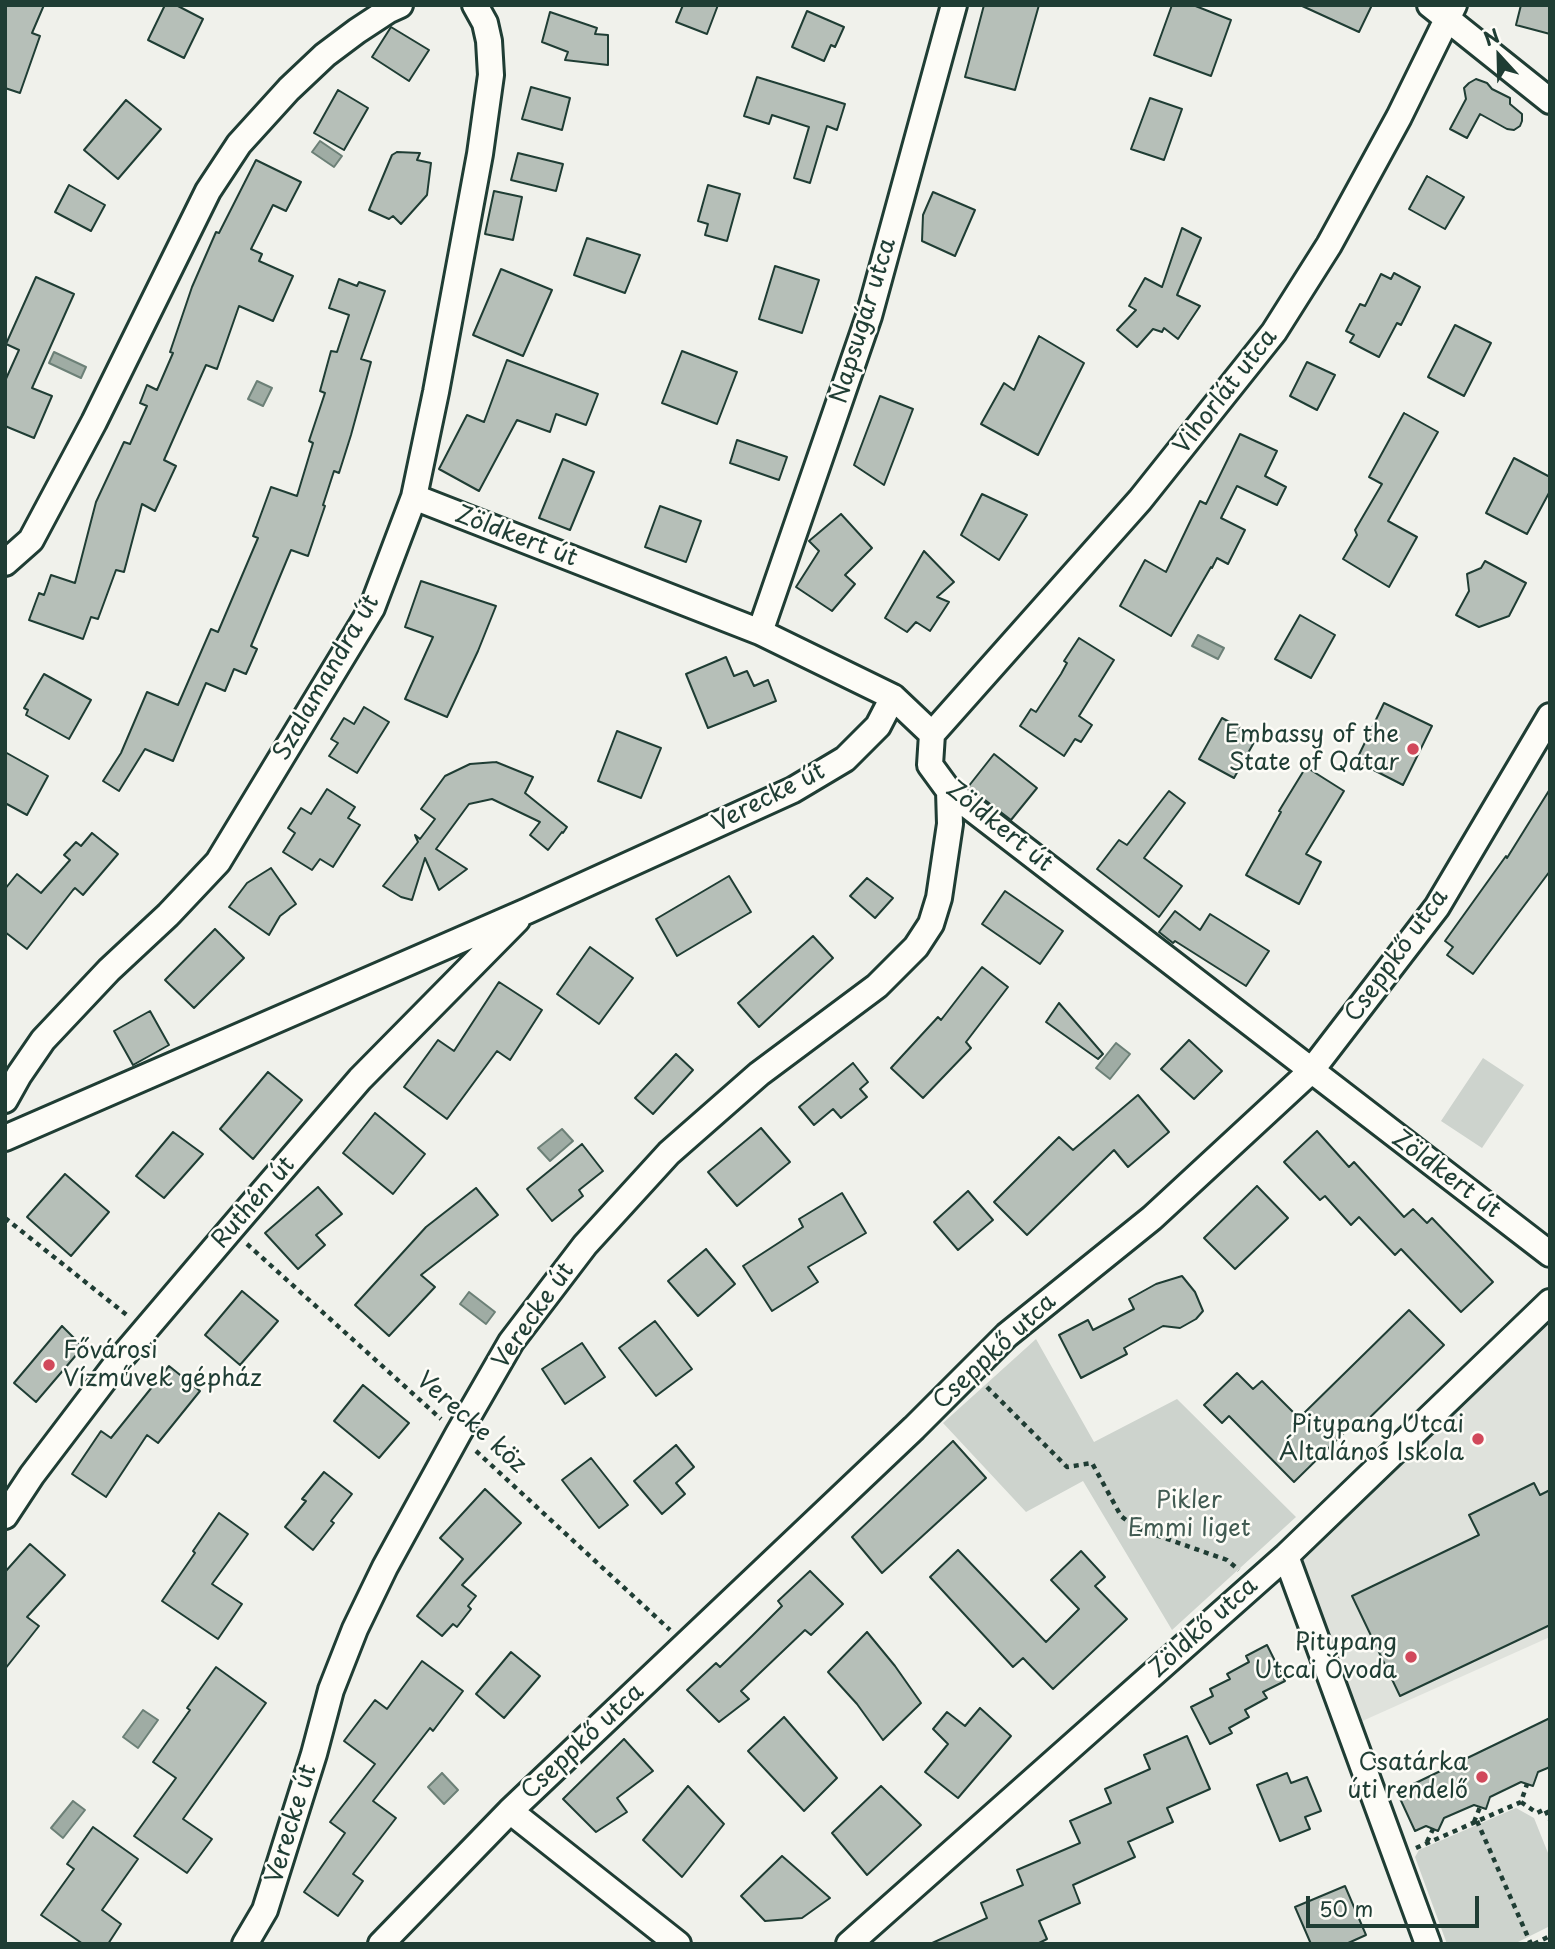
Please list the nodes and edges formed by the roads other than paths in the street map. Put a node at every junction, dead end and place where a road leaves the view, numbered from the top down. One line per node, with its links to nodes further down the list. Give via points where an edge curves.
1 (400, 5): 7 (street, via 325,55 239,144 208,191 31,540)
2 (475, 5): 6 (street, Szalamandra út, via 485,23 491,75)
3 (954, 5): 8 (street, Napsugár utca, via 869,316)
4 (1444, 10): 5 (street); 11 (street, Vihorlát utca, via 1399,117 1329,245 1274,332 1140,500)
5 (1550, 101)
6 (414, 497): 8 (street, Zöldkert út); 14 (street, Szalamandra út, via 372,608 218,862)
7 (5, 563)
8 (760, 632): 9 (street, Zöldkert út)
9 (893, 697): 11 (street, Zöldkert út); 13 (street, Verecke út, via 878,726 845,759 793,790)
10 (1550, 716): 15 (street, Cseppkő utca, via 1437,907)
11 (932, 734): 12 (street, Zöldkert út, via 930,765)
12 (950, 791): 15 (street, Zöldkert út); 23 (street, Verecke út, via 939,898 931,924 916,947 877,986 759,1074 669,1153 585,1245 511,1342 355,1629 331,1690 265,1910)
13 (527, 911): 17 (street, Verecke út); 20 (street, Ruthén út, via 360,1079 117,1363)
14 (12, 1070): 16 (street, Szalamandra út)
15 (1311, 1071): 18 (street, Zöldkert út); 22 (street, Cseppkő utca, via 1152,1218 1021,1323)
16 (5, 1100)
17 (5, 1138)
18 (1550, 1254)
19 (1550, 1301): 21 (street, Zöldkő utca)
20 (5, 1516)
21 (1286, 1556): 26 (street, Zöldkő utca); 27 (street)
22 (510, 1811): 24 (street, Cseppkő utca); 25 (street)
23 (245, 1944)
24 (381, 1944)
25 (678, 1944)
26 (849, 1944)
27 (1428, 1944)

